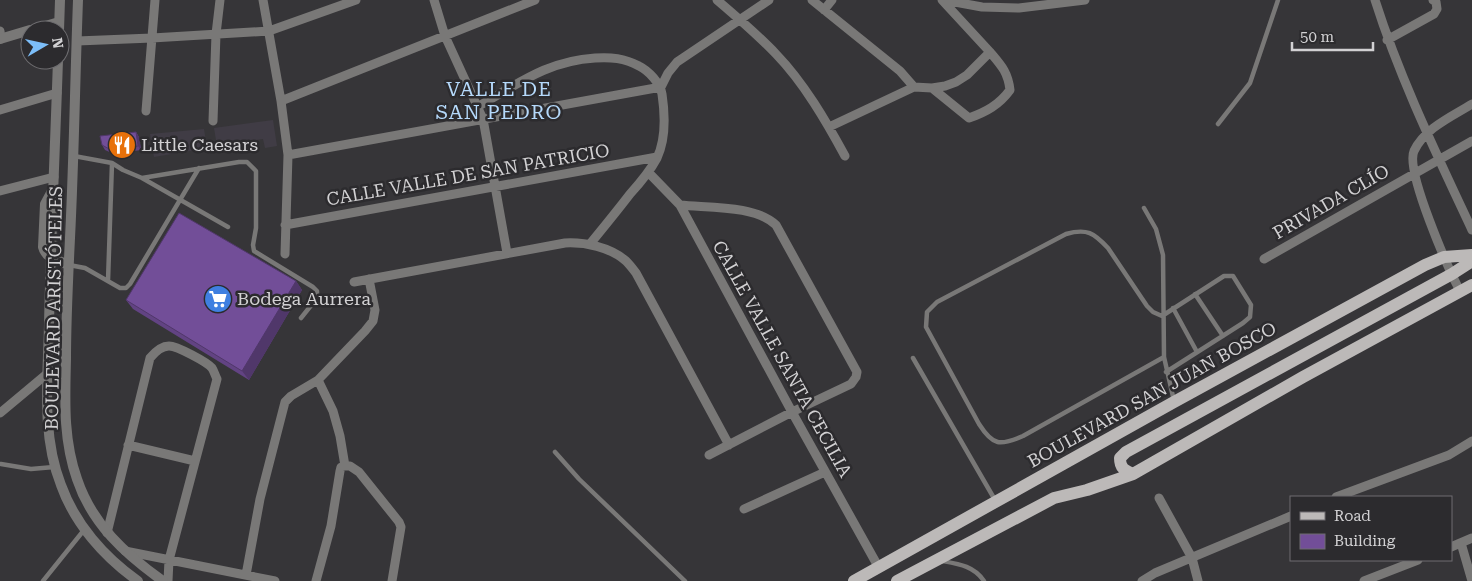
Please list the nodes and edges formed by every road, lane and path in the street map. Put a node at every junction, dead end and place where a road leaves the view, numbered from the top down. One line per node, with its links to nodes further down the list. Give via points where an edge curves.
1 (60, 0): 20 (street)
2 (78, 0): 28 (street, BOULEVARD ARISTÓTELES)
3 (155, 0): 26 (street)
4 (220, 0): 23 (street)
5 (263, 0): 21 (street)
6 (356, 0): 21 (street)
7 (434, 0): 25 (street)
8 (535, 0): 25 (street)
9 (717, 0): 19 (street)
10 (769, 0): 19 (street)
11 (812, 0): 18 (street)
12 (832, 0): 18 (street)
13 (943, 0): 14 (street, via 982,7 1018,8); 29 (street)
14 (1086, 0)
15 (1278, 0): 42 (lane, via 1250,83)
16 (1373, 0): 27 (street)
17 (1433, 0): 27 (street, via 1437,9 1434,14)
18 (824, 10): 32 (street, via 900,71)
19 (740, 19): 31 (street, via 676,62); 43 (street, via 777,55)
20 (59, 20)
21 (269, 31): 23 (street); 35 (street)
22 (20, 32): 24 (street)
23 (216, 34): 26 (street); 41 (street)
24 (0, 36)
25 (444, 36): 35 (street); 37 (street)
26 (152, 38): 28 (street); 39 (street)
27 (1387, 40): 44 (street)
28 (77, 41): 47 (street, BOULEVARD ARISTÓTELES)
29 (990, 52): 33 (street, via 967,76); 33 (street, via 1002,66 1010,90 984,113 969,118)
30 (58, 70): 34 (street, BOULEVARD ARISTÓTELES)
31 (661, 87): 37 (street, via 645,69 623,59 581,59 553,66 526,78); 40 (street); 49 (street, via 664,124)
32 (914, 87): 33 (street); 43 (street)
33 (932, 88)
34 (57, 92): 38 (street); 55 (street, BOULEVARD ARISTÓTELES)
35 (281, 101): 46 (street)
36 (1472, 104): 44 (street)
37 (477, 107): 40 (street)
38 (0, 110)
39 (146, 112)
40 (483, 119): 46 (street); 57 (street)
41 (213, 121)
42 (1218, 124)
43 (829, 127): 48 (street)
44 (1427, 132): 50 (street); 54 (street, via 1412,158)
45 (1472, 141): 50 (street, PRIVADA CLÍO)
46 (288, 154): 62 (street)
47 (74, 156): 51 (lane); 73 (street, BOULEVARD ARISTÓTELES)
48 (844, 156)
49 (657, 157): 53 (street); 57 (street, CALLE VALLE DE SAN PATRICIO)
50 (1439, 159): 54 (street, PRIVADA CLÍO); 64 (street)
51 (112, 163): 56 (lane); 76 (lane)
52 (199, 168): 56 (lane); 59 (lane); 83 (lane, via 248,162 256,171 254,251 317,291 317,298)
53 (648, 172): 60 (street, CALLE VALLE SANTA CECILIA); 65 (street)
54 (1415, 172): 69 (street, via 1420,195); 71 (street, PRIVADA CLÍO)
55 (54, 177): 58 (street); 70 (street, BOULEVARD ARISTÓTELES)
56 (142, 178): 59 (lane)
57 (496, 187): 62 (street, CALLE VALLE DE SAN PATRICIO); 66 (street)
58 (0, 191)
59 (179, 200): 63 (lane); 76 (lane, via 130,284 120,288)
60 (680, 205): 92 (street, CALLE VALLE SANTA CECILIA); 92 (street, via 752,211 776,225 850,358 856,372 851,384)
61 (1144, 208): 82 (lane, via 1156,229 1163,255)
62 (285, 225): 67 (street)
63 (228, 227)
64 (1472, 230)
65 (590, 244): 66 (street, via 565,243); 96 (street, via 625,260 636,274)
66 (507, 253): 75 (street)
67 (286, 254)
68 (1472, 255): 69 (main road, BOULEVARD SAN JUAN BOSCO)
69 (1444, 257): 74 (street); 91 (main road, BOULEVARD SAN JUAN BOSCO)
70 (50, 258): 73 (street); 89 (street, BOULEVARD ARISTÓTELES)
71 (1264, 259)
72 (1472, 261): 74 (main road)
73 (69, 265): 76 (lane, via 85,268); 111 (street, BOULEVARD ARISTÓTELES, via 64,422 77,480 90,509)
74 (1452, 274): 79 (street); 104 (main road, via 1126,452 1120,458 1120,465)
75 (369, 279): 77 (street); 90 (street, via 376,310 373,321)
76 (108, 281)
77 (354, 282)
78 (1472, 285): 79 (main road)
79 (1460, 291): 104 (main road)
80 (1195, 294): 81 (lane); 84 (lane); 84 (lane, via 1224,276 1236,279 1251,305 1252,314)
81 (1173, 308): 82 (lane); 85 (lane)
82 (1162, 316): 86 (lane); 86 (lane, via 1147,306 1108,248 1089,232 1082,231 1066,234 937,302 927,312 925,320 929,333 987,437 1001,443 1023,436)
83 (301, 318)
84 (1223, 336): 85 (lane)
85 (1197, 352): 88 (lane)
86 (1164, 357): 88 (lane)
87 (913, 358): 107 (lane)
88 (1166, 372): 91 (lane)
89 (48, 373): 93 (street); 102 (street, BOULEVARD ARISTÓTELES, via 47,419)
90 (318, 380): 101 (street, via 333,411); 121 (street, via 286,402 260,499)
91 (1174, 402): 107 (main road, BOULEVARD SAN JUAN BOSCO)
92 (792, 412): 96 (street); 103 (street, CALLE VALLE SANTA CECILIA)
93 (0, 413)
94 (1472, 441): 105 (street, via 1448,455)
95 (128, 445): 99 (street); 99 (street, via 150,358 156,351 174,346 210,366 215,373); 111 (street)
96 (729, 445): 98 (street)
97 (554, 452): 130 (lane)
98 (709, 455)
99 (195, 461): 117 (street)
100 (1, 464): 102 (lane, via 31,469)
101 (345, 466): 128 (street, via 341,467 328,543); 129 (street, via 359,472 400,522)
102 (55, 467): 110 (street, BOULEVARD ARISTÓTELES, via 67,499)
103 (825, 472): 108 (street); 120 (street, CALLE VALLE SANTA CECILIA)
104 (1133, 474): 118 (main road, via 1054,498)
105 (1339, 496)
106 (1159, 498): 116 (street)
107 (996, 502): 120 (main road, BOULEVARD SAN JUAN BOSCO)
108 (744, 509)
109 (1290, 516): 116 (street)
110 (85, 528): 123 (lane); 124 (street, BOULEVARD ARISTÓTELES, via 114,562)
111 (107, 533): 115 (street, BOULEVARD ARISTÓTELES)
112 (1472, 538): 113 (street)
113 (1461, 542): 114 (street); 137 (street)
114 (1452, 546)
115 (123, 550): 117 (street); 125 (street, BOULEVARD ARISTÓTELES)
116 (1192, 558): 134 (street); 135 (street)
117 (169, 560): 121 (street); 126 (street)
118 (936, 560): 122 (main road); 133 (lane, via 965,565)
119 (1415, 561): 136 (street)
120 (879, 568): 131 (main road, BOULEVARD SAN JUAN BOSCO)
121 (246, 575): 127 (street)
122 (914, 577): 132 (main road)
123 (43, 581)
124 (138, 581)
125 (163, 581)
126 (168, 581)
127 (275, 581)
128 (316, 581)
129 (392, 581)
130 (684, 581)
131 (854, 581)
132 (897, 581)
133 (984, 581)
134 (1142, 581)
135 (1198, 581)
136 (1364, 581)
137 (1472, 581)

